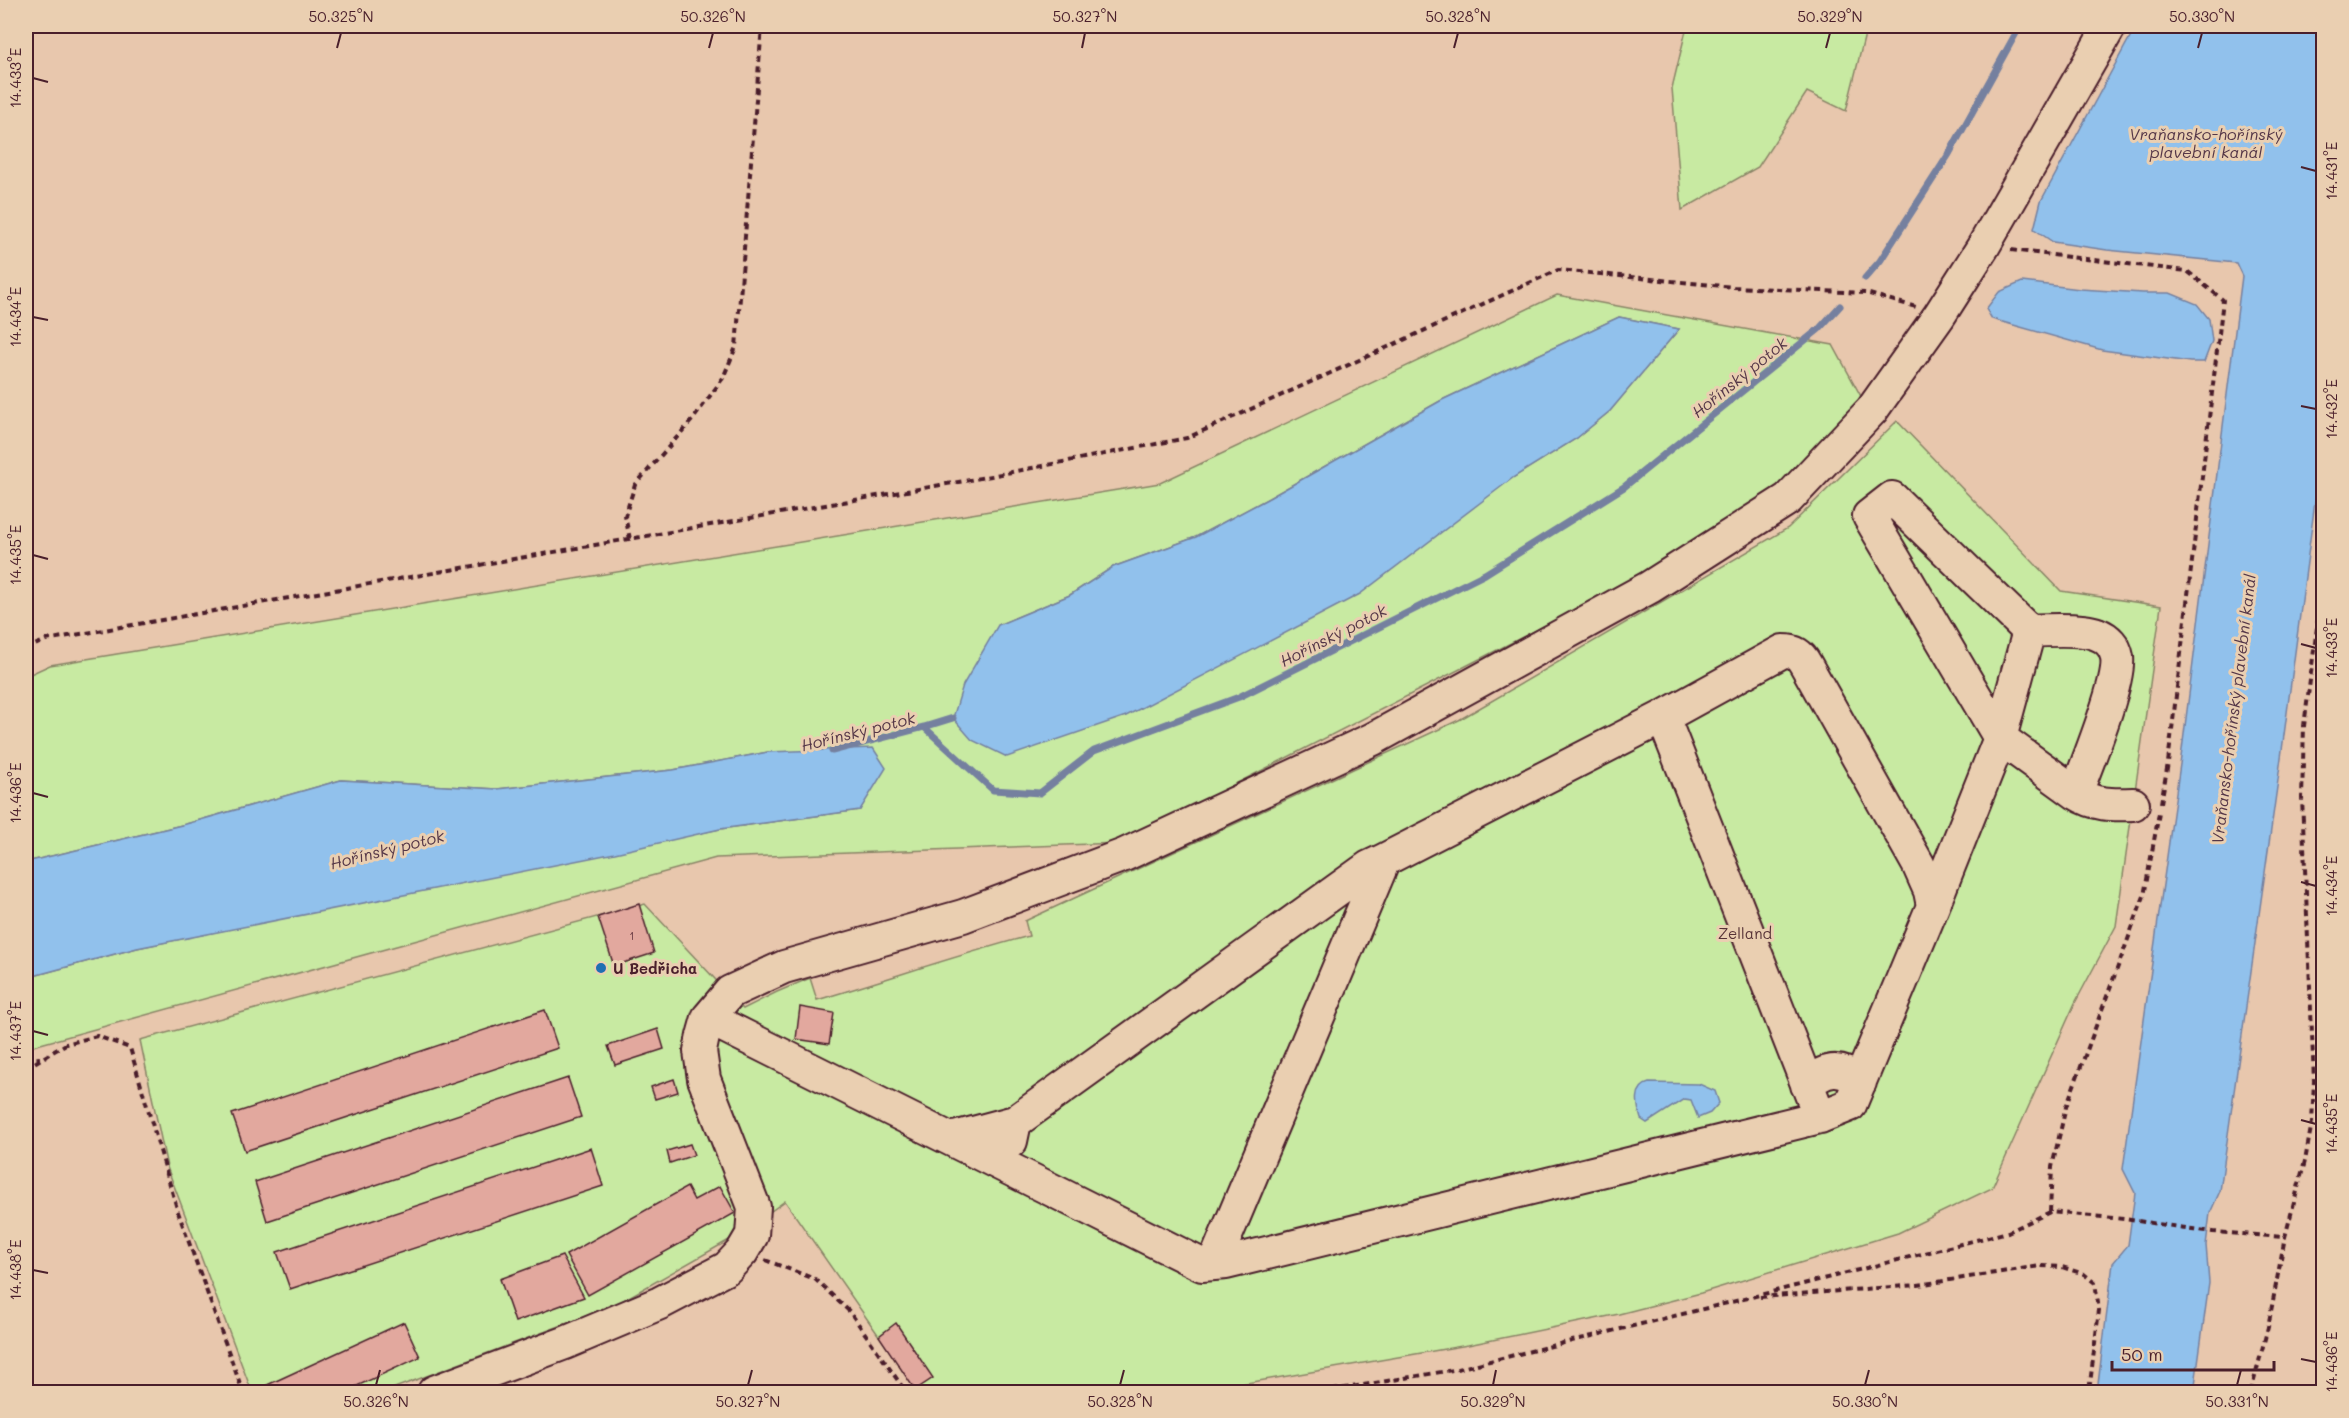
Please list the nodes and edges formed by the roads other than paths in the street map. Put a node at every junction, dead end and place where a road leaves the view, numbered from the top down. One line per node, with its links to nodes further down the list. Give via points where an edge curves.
1 (2110, 26): 9 (street, via 1940,316 1872,410 1788,499 1650,587 1373,739 1135,850 963,916 784,966 730,992)
2 (2029, 631): 4 (street); 4 (street, via 1892,498 1869,516); 5 (street, via 2097,633 2113,644 2118,658 2115,681)
3 (1663, 717): 7 (street); 8 (street, via 1783,651 1801,656 1918,864); 11 (street)
4 (2000, 738): 5 (street); 8 (street)
5 (2076, 793): 6 (street, via 2091,802)
6 (2133, 804)
7 (1384, 860): 13 (street); 16 (street)
8 (1933, 906): 10 (street)
9 (708, 1018): 14 (street); 17 (street, via 700,1051 704,1079 754,1207 752,1235 742,1252 727,1268 660,1303)
10 (1860, 1082): 11 (street, via 1842,1071 1831,1070); 12 (street, via 1850,1105)
11 (1808, 1086): 12 (street)
12 (1820, 1118): 16 (street)
13 (1015, 1122): 14 (street); 15 (street, via 1010,1155)
14 (951, 1139): 15 (street)
15 (1014, 1170): 16 (street, via 1202,1265)
16 (1214, 1264)
17 (434, 1392)

